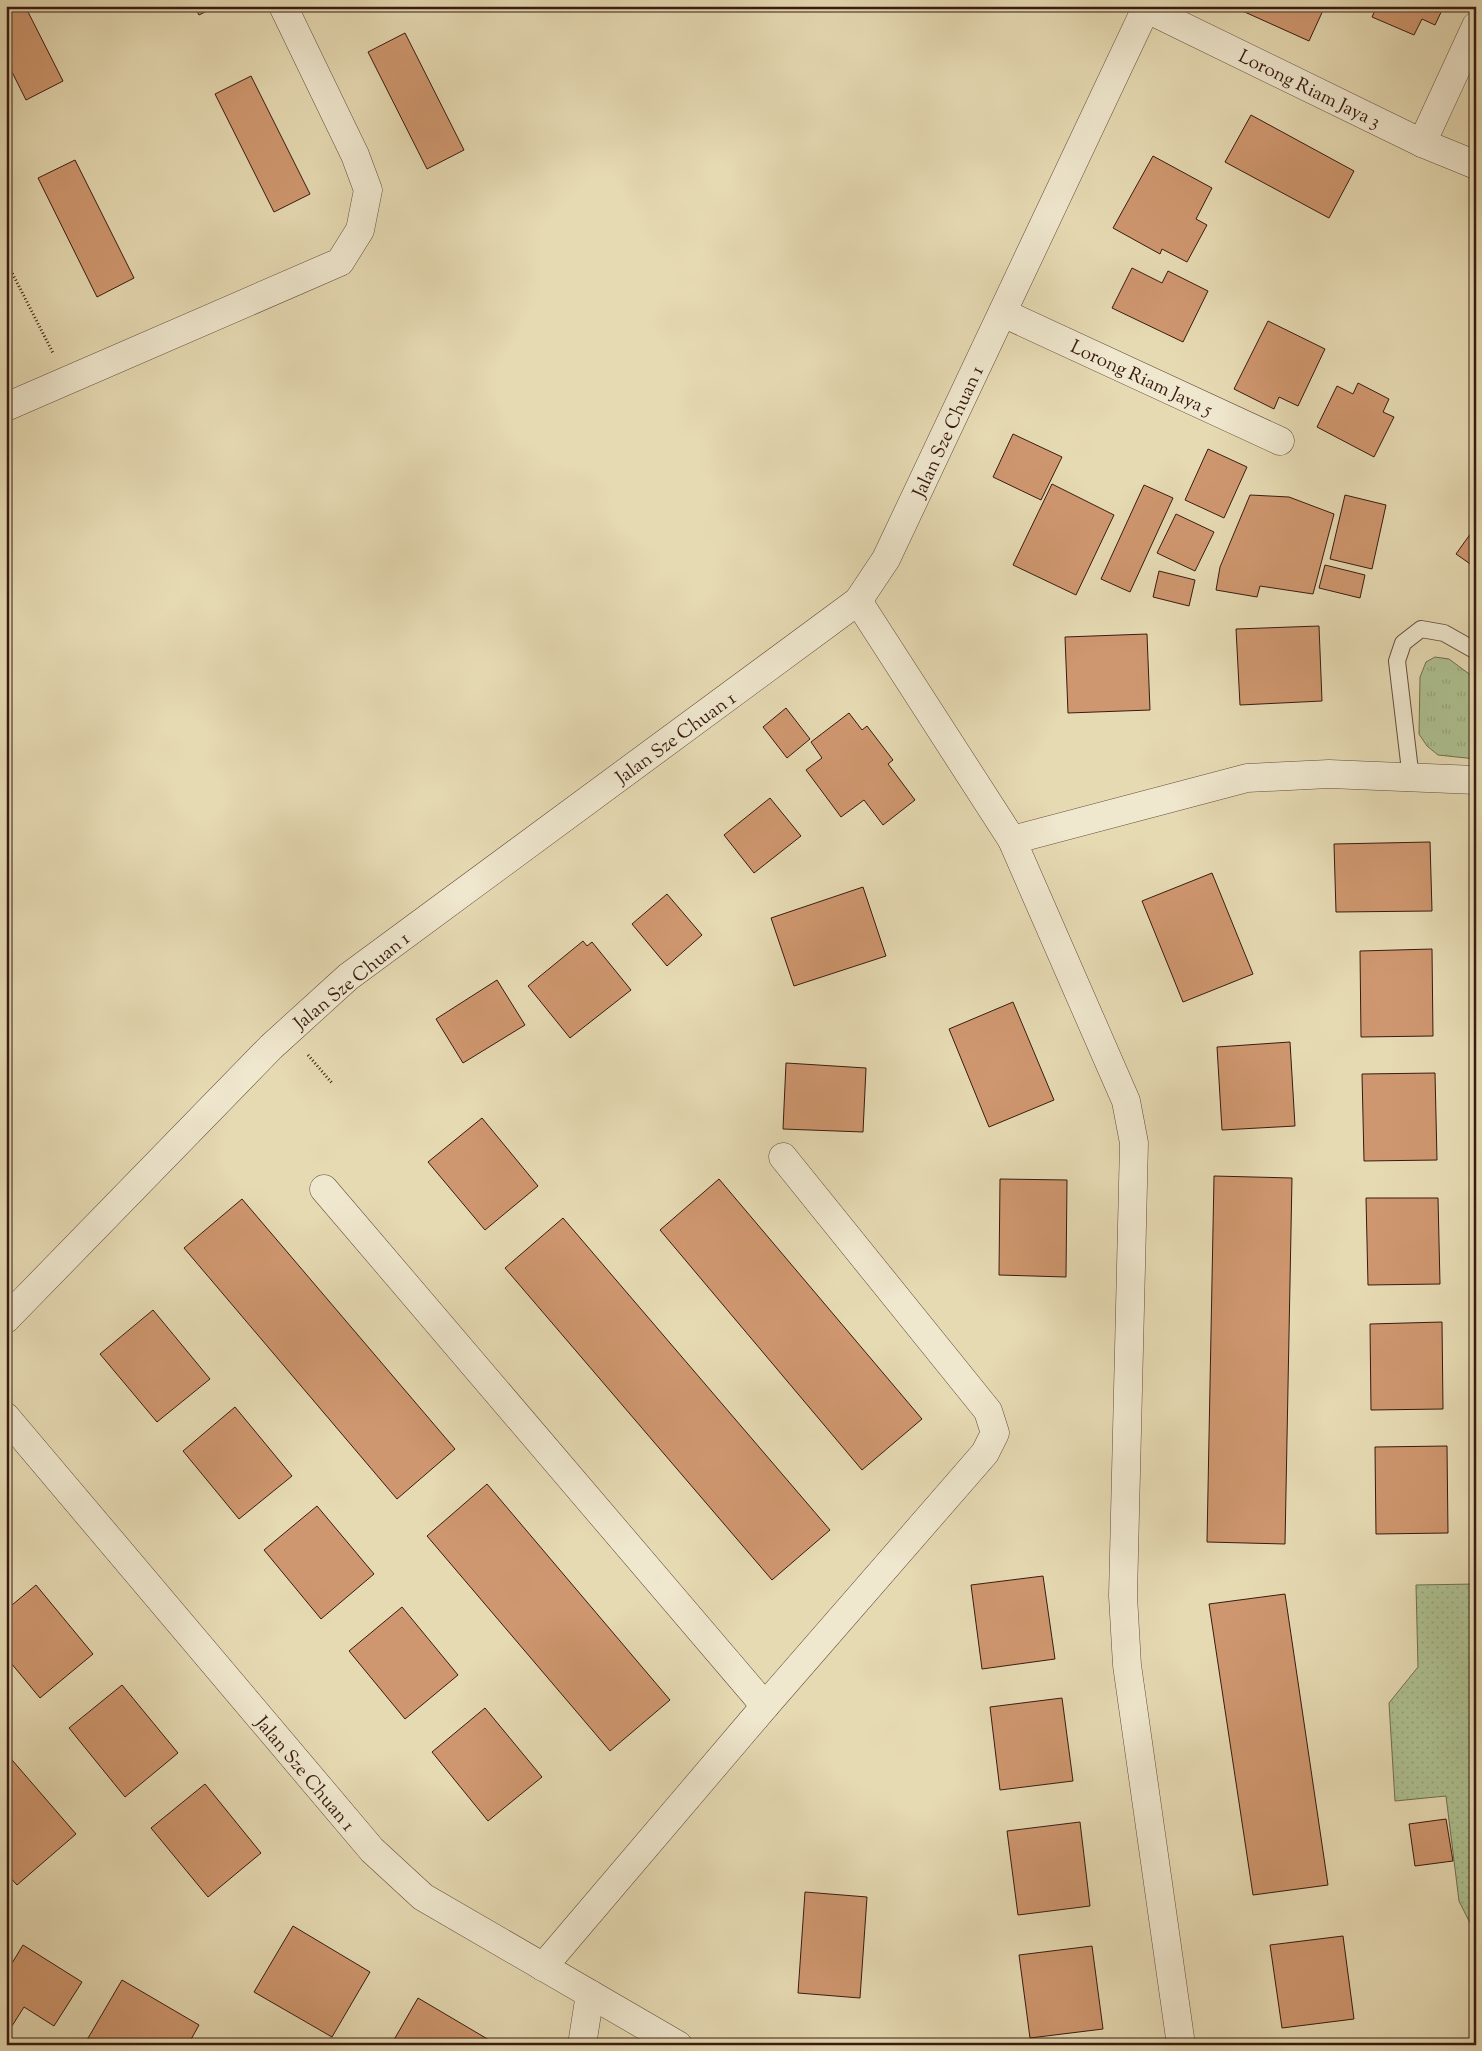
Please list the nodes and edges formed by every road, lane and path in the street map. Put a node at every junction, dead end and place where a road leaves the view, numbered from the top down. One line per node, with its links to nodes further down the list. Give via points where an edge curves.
1 (283, 6): 8 (street, via 355,155 368,190 360,230 340,262)
2 (1146, 7): 4 (street, Lorong Riam Jaya 3); 7 (street, Jalan Sze Chuan 1)
3 (1476, 26): 4 (street)
4 (1422, 143): 5 (street, Lorong Riam Jaya 3)
5 (1476, 165)
6 (6, 260): 8 (path)
7 (1003, 313): 10 (street, Lorong Riam Jaya 5); 11 (street, Jalan Sze Chuan 1, via 886,558)
8 (67, 381): 9 (street)
9 (6, 407)
10 (1280, 441)
11 (858, 600): 15 (street); 18 (street, Jalan Sze Chuan 1, via 348,977 271,1047)
12 (1476, 651): 13 (lane, via 1444,633 1421,629 1403,642 1397,661)
13 (1411, 779): 14 (street); 15 (street, via 1329,774 1247,778)
14 (1476, 780)
15 (1012, 840): 25 (street, via 1126,1101 1134,1143 1123,1596 1127,1665)
16 (783, 1157): 20 (street, via 988,1411 995,1433 985,1453)
17 (324, 1190): 20 (street)
18 (6, 1319)
19 (6, 1417): 21 (street, Jalan Sze Chuan 1, via 372,1850 423,1897)
20 (765, 1706): 21 (street)
21 (543, 1967): 22 (street, Jalan Sze Chuan 1)
22 (590, 1994): 23 (street); 24 (street, Jalan Sze Chuan 1)
23 (582, 2045)
24 (678, 2045)
25 (1181, 2045)

